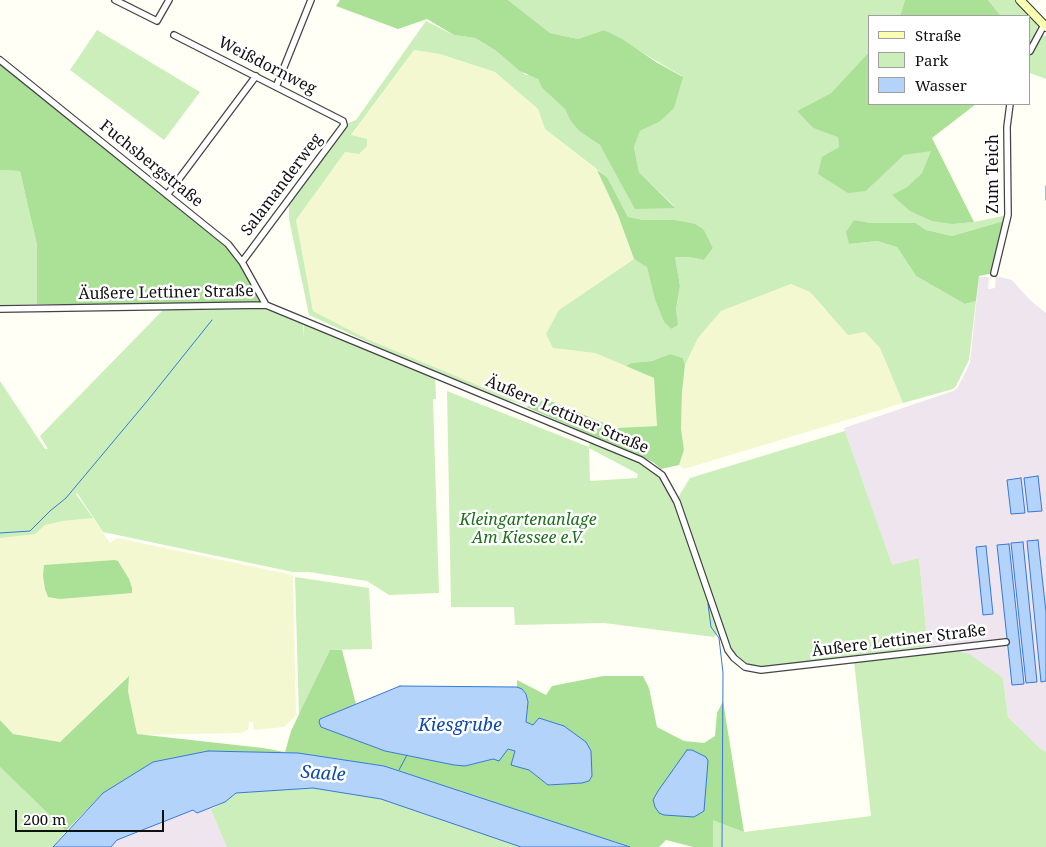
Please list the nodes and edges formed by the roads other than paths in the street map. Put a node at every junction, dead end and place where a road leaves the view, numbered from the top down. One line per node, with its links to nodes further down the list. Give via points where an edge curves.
1 (115, 0): 2 (street, via 157,22)
2 (169, 0)
3 (310, 0): 10 (street)
4 (1020, 0): 5 (street)
5 (1045, 26): 7 (street)
6 (174, 35): 9 (street, Weißdornweg)
7 (1031, 48)
8 (0, 60): 13 (street, Fuchsbergstraße)
9 (256, 76): 10 (street, Weißdornweg); 13 (street)
10 (276, 87): 12 (street, Weißdornweg, via 344,122)
11 (1010, 105): 15 (street, Zum Teich, via 1008,215)
12 (344, 125): 14 (street, Salamanderweg)
13 (168, 195): 14 (street, Fuchsbergstraße, via 228,244)
14 (242, 262): 16 (street, Fuchsbergstraße)
15 (994, 273)
16 (266, 305): 17 (street, Äußere Lettiner Straße); 18 (street, Äußere Lettiner Straße, via 648,464 662,475 677,502 728,650 745,666 761,670)
17 (0, 309)
18 (1006, 642)

